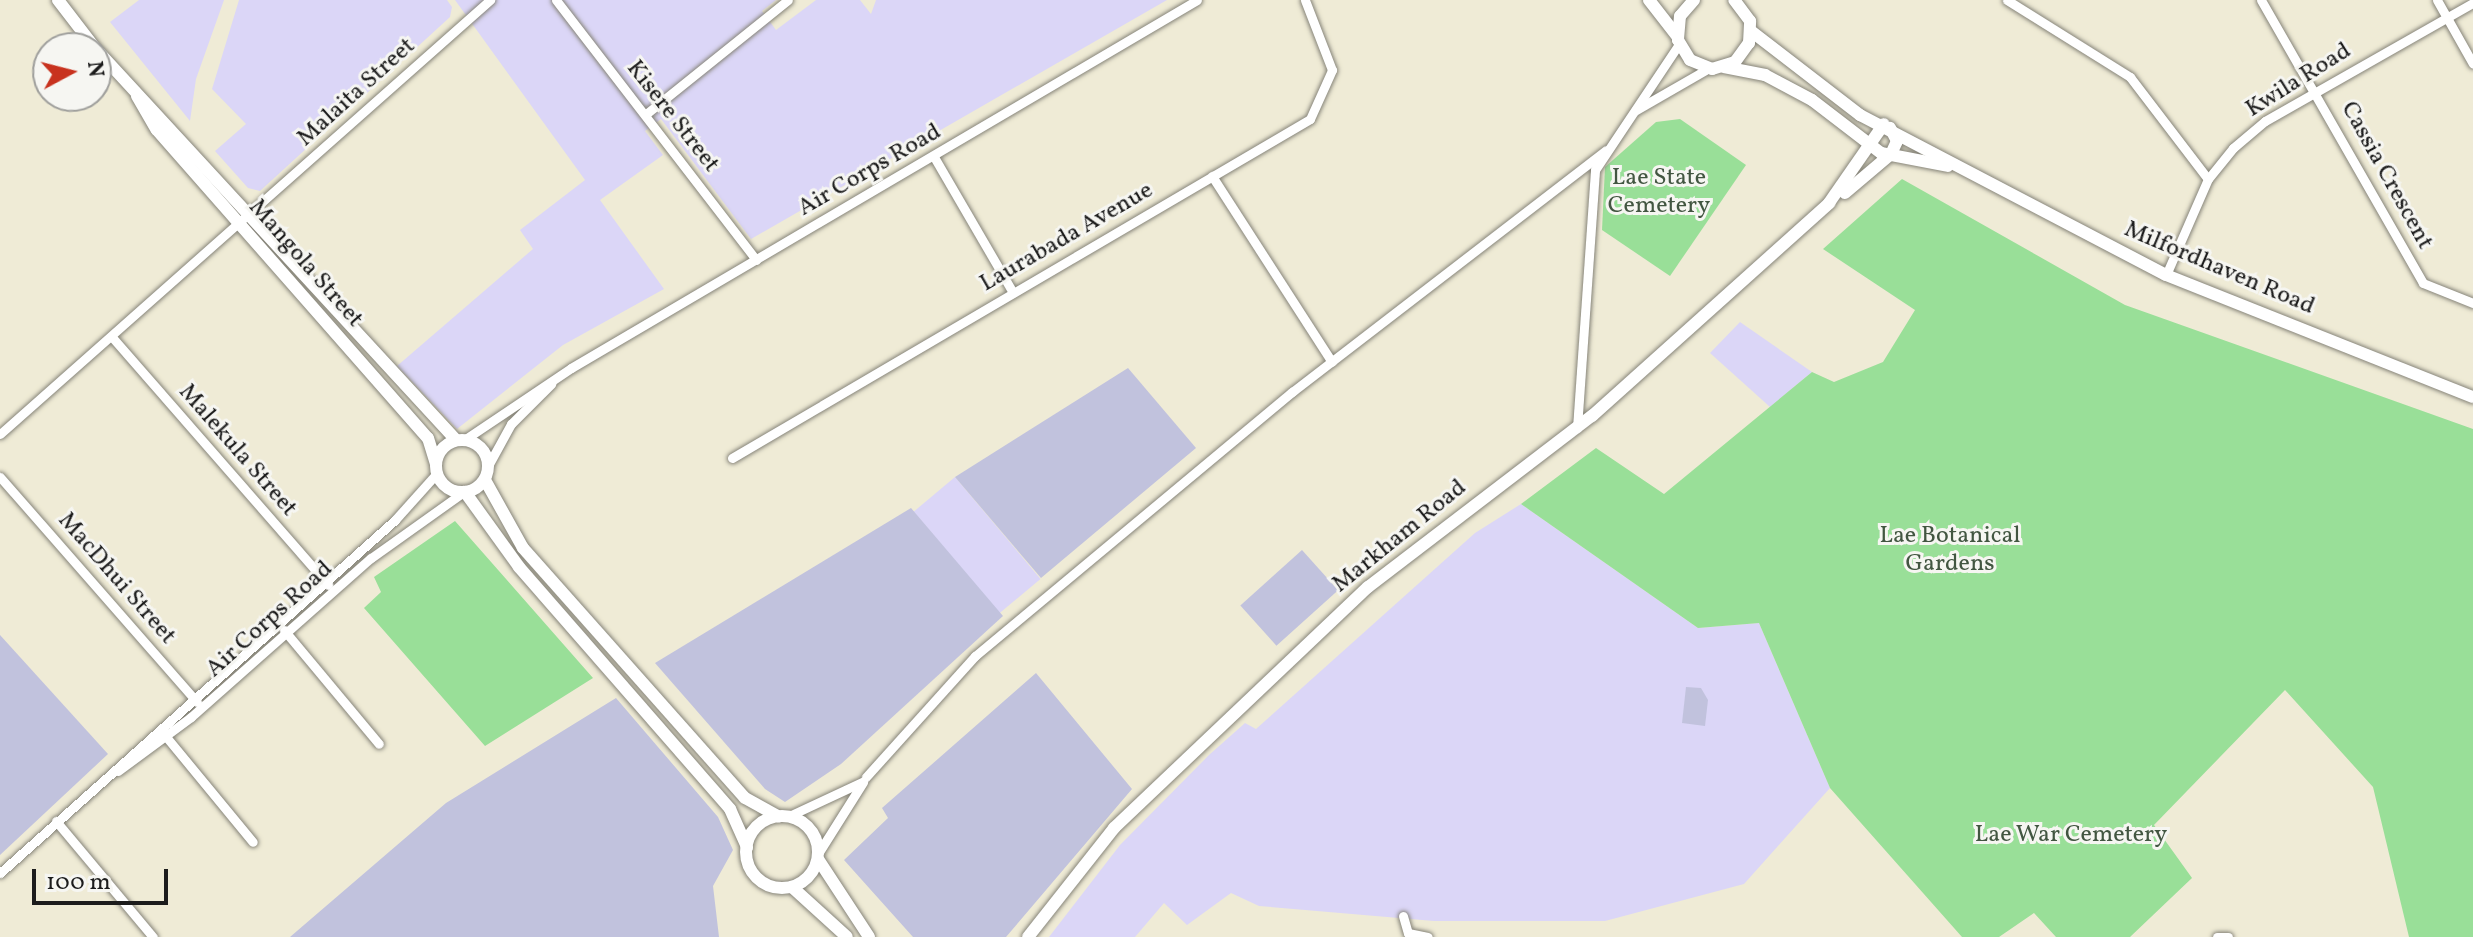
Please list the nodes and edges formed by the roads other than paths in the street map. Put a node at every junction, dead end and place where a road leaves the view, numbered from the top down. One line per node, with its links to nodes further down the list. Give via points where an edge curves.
1 (58, 0): 17 (main road, Mangola Street)
2 (490, 0): 36 (street, Malaita Street)
3 (556, 0): 26 (street, Kisere Street)
4 (788, 0): 26 (street)
5 (1197, 0): 31 (street, Air Corps Road)
6 (1305, 0): 33 (street, Laurabada Avenue, via 1329,47 1332,70 1319,108)
7 (1649, 0): 18 (main road)
8 (1694, 0): 18 (main road, via 1680,16)
9 (1734, 0): 16 (main road, Milfordhaven Road)
10 (1754, 0): 16 (main road)
11 (2007, 0): 34 (street, via 2130,77)
12 (2261, 0): 23 (street, Cassia Crescent)
13 (2437, 0): 15 (street)
14 (2473, 3): 15 (street, Kwila Road)
15 (2447, 18): 19 (street); 23 (street, Kwila Road)
16 (1750, 26): 21 (main road, via 1744,54); 27 (main road, Milfordhaven Road, via 1808,81)
17 (83, 32)
18 (1678, 40): 22 (main road, via 1690,60); 25 (street)
19 (2473, 64)
20 (112, 67): 24 (main road, Mangola Street)
21 (1724, 67): 22 (main road, Milfordhaven Road); 28 (main road, Milfordhaven Road, via 1777,81 1856,128)
22 (1709, 68): 25 (street)
23 (2315, 91): 34 (street, Kwila Road, via 2265,121); 41 (street, Cassia Crescent, via 2423,283)
24 (137, 96): 36 (main road, Mangola Street, via 163,115); 37 (main road, Mangola Street, via 157,130)
25 (1636, 110): 29 (street)
26 (646, 114): 38 (street, Kisere Street)
27 (1887, 126): 28 (main road, Markham Road); 30 (main road, via 1897,141); 32 (main road, Milfordhaven Road)
28 (1868, 143): 30 (main road, Milfordhaven Road); 35 (main road, Markham Road)
29 (1606, 150): 43 (street); 46 (street, via 1590,191)
30 (1891, 154): 32 (main road, Milfordhaven Road); 35 (main road, Markham Road)
31 (934, 157): 38 (street, Air Corps Road); 40 (street)
32 (1955, 167): 39 (main road, Milfordhaven Road)
33 (1212, 176): 40 (street, Laurabada Avenue); 43 (street)
34 (2208, 179): 39 (street, Kwila Road)
35 (1829, 203): 46 (main road, Markham Road)
36 (252, 215): 37 (street, Malaita Street); 48 (main road, Mangola Street)
37 (241, 225): 42 (street); 51 (main road, Mangola Street, via 428,438)
38 (756, 260): 44 (street, Air Corps Road)
39 (2166, 275): 45 (main road, Milfordhaven Road)
40 (1013, 293): 49 (street, Laurabada Avenue)
41 (2473, 303)
42 (112, 337): 47 (street); 55 (street, Malekula Street)
43 (1332, 362): 63 (street, via 975,656)
44 (562, 373): 48 (street, Air Corps Road); 50 (street, Air Corps Road, via 511,424)
45 (2473, 397)
46 (1577, 428): 76 (main road, Markham Road, via 1368,587 1112,829)
47 (0, 434)
48 (460, 440): 50 (main road, via 478,445); 51 (main road)
49 (732, 458)
50 (489, 464): 53 (main road)
51 (436, 468): 54 (main road); 55 (street, Air Corps Road)
52 (0, 477): 58 (street, MacDhui Street)
53 (485, 480): 54 (main road); 65 (main road, via 523,548 745,798)
54 (464, 492): 55 (street, Air Corps Road); 68 (main road, via 519,567 730,809)
55 (329, 587): 56 (street, Air Corps Road); 57 (street, Air Corps Road)
56 (279, 624): 57 (street); 58 (street, Air Corps Road)
57 (287, 634): 59 (street, Air Corps Road); 62 (street)
58 (194, 697): 59 (street, MacDhui Street); 60 (street, Air Corps Road)
59 (202, 708): 61 (street, Air Corps Road)
60 (158, 728): 61 (street); 64 (street, Air Corps Road)
61 (166, 738): 64 (street, Air Corps Road); 67 (street)
62 (379, 744)
63 (866, 777)
64 (105, 779): 66 (street, Air Corps Road)
65 (783, 816): 68 (main road, via 754,829); 69 (main road, via 807,825); 69 (street, via 863,782)
66 (56, 821): 70 (street, Air Corps Road); 73 (street)
67 (253, 842)
68 (747, 847): 71 (main road, via 757,878)
69 (818, 856): 71 (main road); 75 (main road)
70 (0, 873)
71 (792, 887): 74 (main road)
72 (1403, 916): 77 (street, via 1408,933)
73 (153, 937)
74 (847, 937)
75 (869, 937)
76 (1028, 937)
77 (1428, 937)

